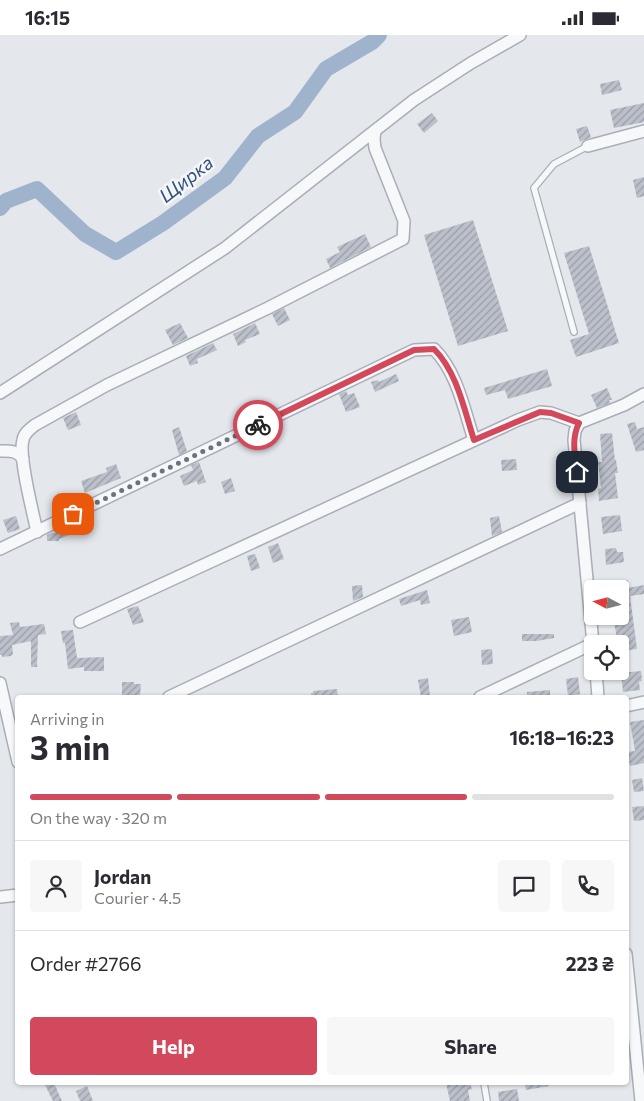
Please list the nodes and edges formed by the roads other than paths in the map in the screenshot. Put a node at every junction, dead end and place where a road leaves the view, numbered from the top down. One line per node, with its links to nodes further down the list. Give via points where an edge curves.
1 (520, 35): 2 (street, via 414,100)
2 (375, 131): 6 (street, via 225,248); 11 (street, via 375,148 404,221 403,239 107,385 35,425 22,441)
3 (644, 131): 4 (street)
4 (588, 147): 5 (lane, via 554,164 534,188)
5 (574, 331)
6 (0, 393)
7 (644, 394): 8 (street)
8 (579, 423): 9 (street, via 540,412); 12 (street, via 574,440)
9 (474, 440): 13 (street, via 454,380 443,358 434,349 414,350); 15 (street)
10 (0, 451): 11 (street, via 15,451)
11 (23, 459): 13 (street)
12 (580, 503): 16 (street); 20 (street)
13 (37, 532): 14 (street)
14 (0, 549)
15 (80, 621)
16 (592, 635)
17 (584, 648): 21 (street)
18 (597, 680): 22 (street)
19 (0, 683): 25 (street)
20 (174, 695)
21 (484, 695)
22 (598, 695)
23 (644, 702): 24 (street)
24 (629, 705)
25 (15, 749)
26 (15, 895): 27 (street)
27 (0, 897)
28 (629, 982): 29 (street)
29 (640, 1040): 32 (street)
30 (484, 1085): 31 (lane)
31 (487, 1101)
32 (641, 1101)

